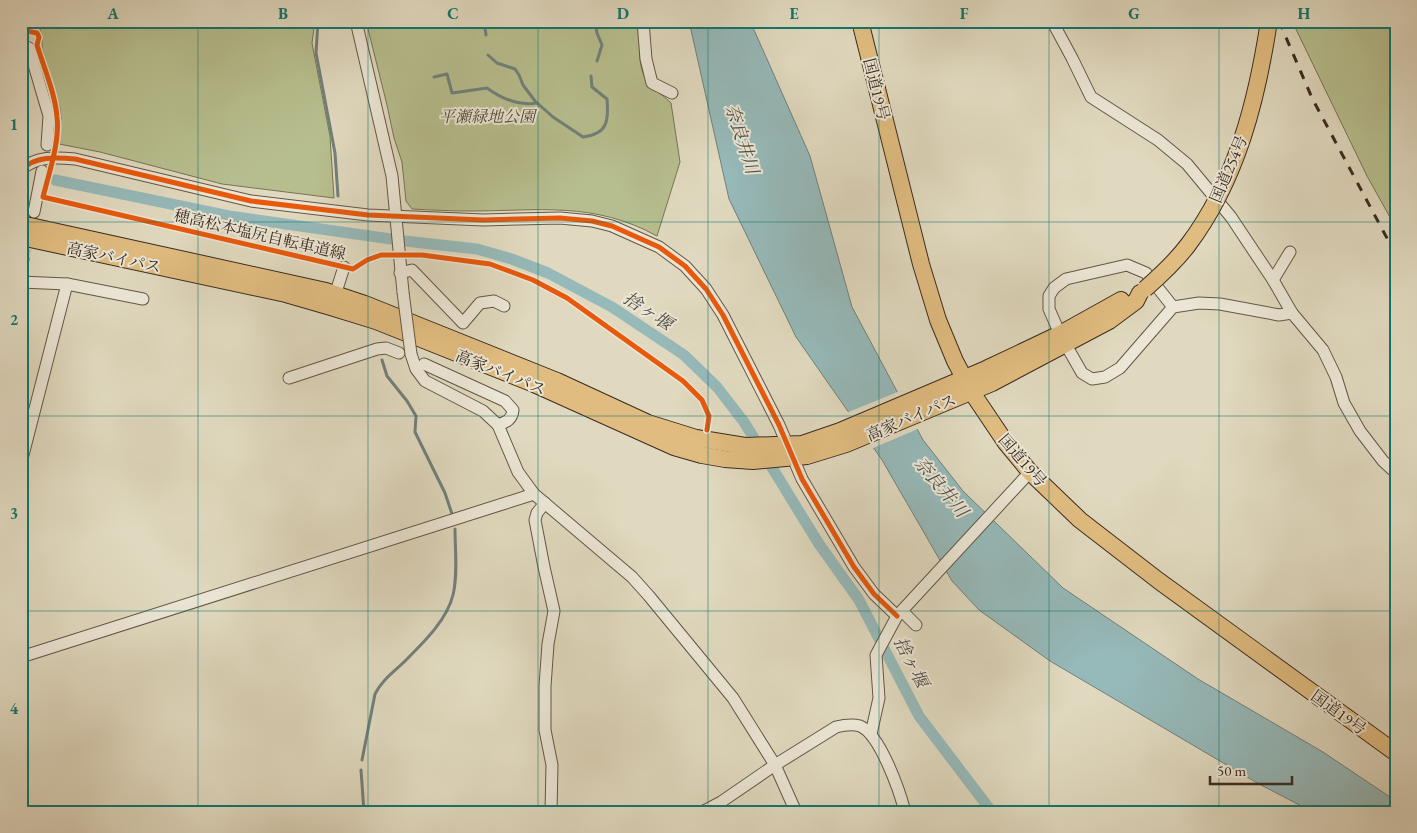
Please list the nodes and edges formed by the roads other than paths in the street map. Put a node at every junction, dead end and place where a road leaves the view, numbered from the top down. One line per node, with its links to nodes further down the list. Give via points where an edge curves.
1 (25, 21): 7 (street)
2 (356, 21): 13 (street, via 387,148)
3 (643, 21): 8 (street, via 652,83)
4 (860, 21): 33 (highway, 国道19号, via 920,264 938,320)
5 (1052, 21): 19 (street, via 1091,97 1158,140 1187,164 1231,217)
6 (1269, 21): 28 (highway, 国道254号, bridge, via 1249,118 1221,193 1206,220 1168,268 1136,301 1115,316)
7 (21, 45): 9 (street, via 29,48 47,103 50,125)
8 (672, 93)
9 (47, 144)
10 (22, 169): 13 (street, via 34,161 50,157 75,159 251,201 368,215)
11 (42, 171): 12 (street)
12 (34, 212)
13 (396, 222): 18 (street); 35 (street, via 560,218 592,221 612,226 659,247 685,266 723,315)
14 (21, 224): 22 (highway, 高家バイパス)
15 (21, 237): 27 (highway, 高家バイパス, via 294,296)
16 (1290, 252): 19 (street)
17 (344, 267): 22 (street)
18 (400, 273): 24 (street, via 412,270 463,323 480,303 494,301); 30 (street, bridge)
19 (1273, 280): 26 (street)
20 (21, 282): 21 (street)
21 (67, 284): 23 (street); 36 (street)
22 (335, 295): 35 (highway, 高家バイパス, via 557,381 648,423 696,438)
23 (143, 298)
24 (504, 306)
25 (1173, 308): 26 (street, via 1199,303 1279,315); 28 (street, via 1120,368 1105,377 1092,379 1082,373); 28 (street, via 1146,273 1127,265 1066,279 1049,296 1049,309)
26 (1292, 313): 38 (street, via 1323,350 1344,403 1360,432)
27 (394, 329): 29 (street); 35 (highway, 高家バイパス, via 534,384 688,452 753,461)
28 (1063, 340): 33 (highway, 国道254号)
29 (386, 348): 30 (street); 32 (street)
30 (405, 354): 34 (street, via 424,381 483,411)
31 (424, 364): 34 (street, via 505,401 513,410 512,416 509,421)
32 (289, 378)
33 (968, 385): 35 (highway, 高家バイパス); 37 (highway, 国道19号, via 1006,443)
34 (498, 425): 39 (street, via 518,472)
35 (791, 451): 41 (street, via 802,479 854,567 874,594)
36 (21, 463)
37 (1030, 472): 41 (street); 45 (highway, 国道19号, via 1080,520 1159,582)
38 (1396, 474)
39 (534, 494): 40 (street); 43 (street)
40 (545, 504): 46 (street, via 632,577 649,596 733,698); 47 (street, via 536,513 535,520 554,611 545,686 545,730 552,765)
41 (902, 611): 42 (street); 44 (street, via 876,655 879,698)
42 (916, 625)
43 (21, 657)
44 (871, 734): 46 (street, via 860,726 836,727); 50 (street, via 895,778)
45 (1396, 753)
46 (775, 765): 48 (street); 49 (street)
47 (551, 812)
48 (702, 812)
49 (796, 812)
50 (905, 812)

